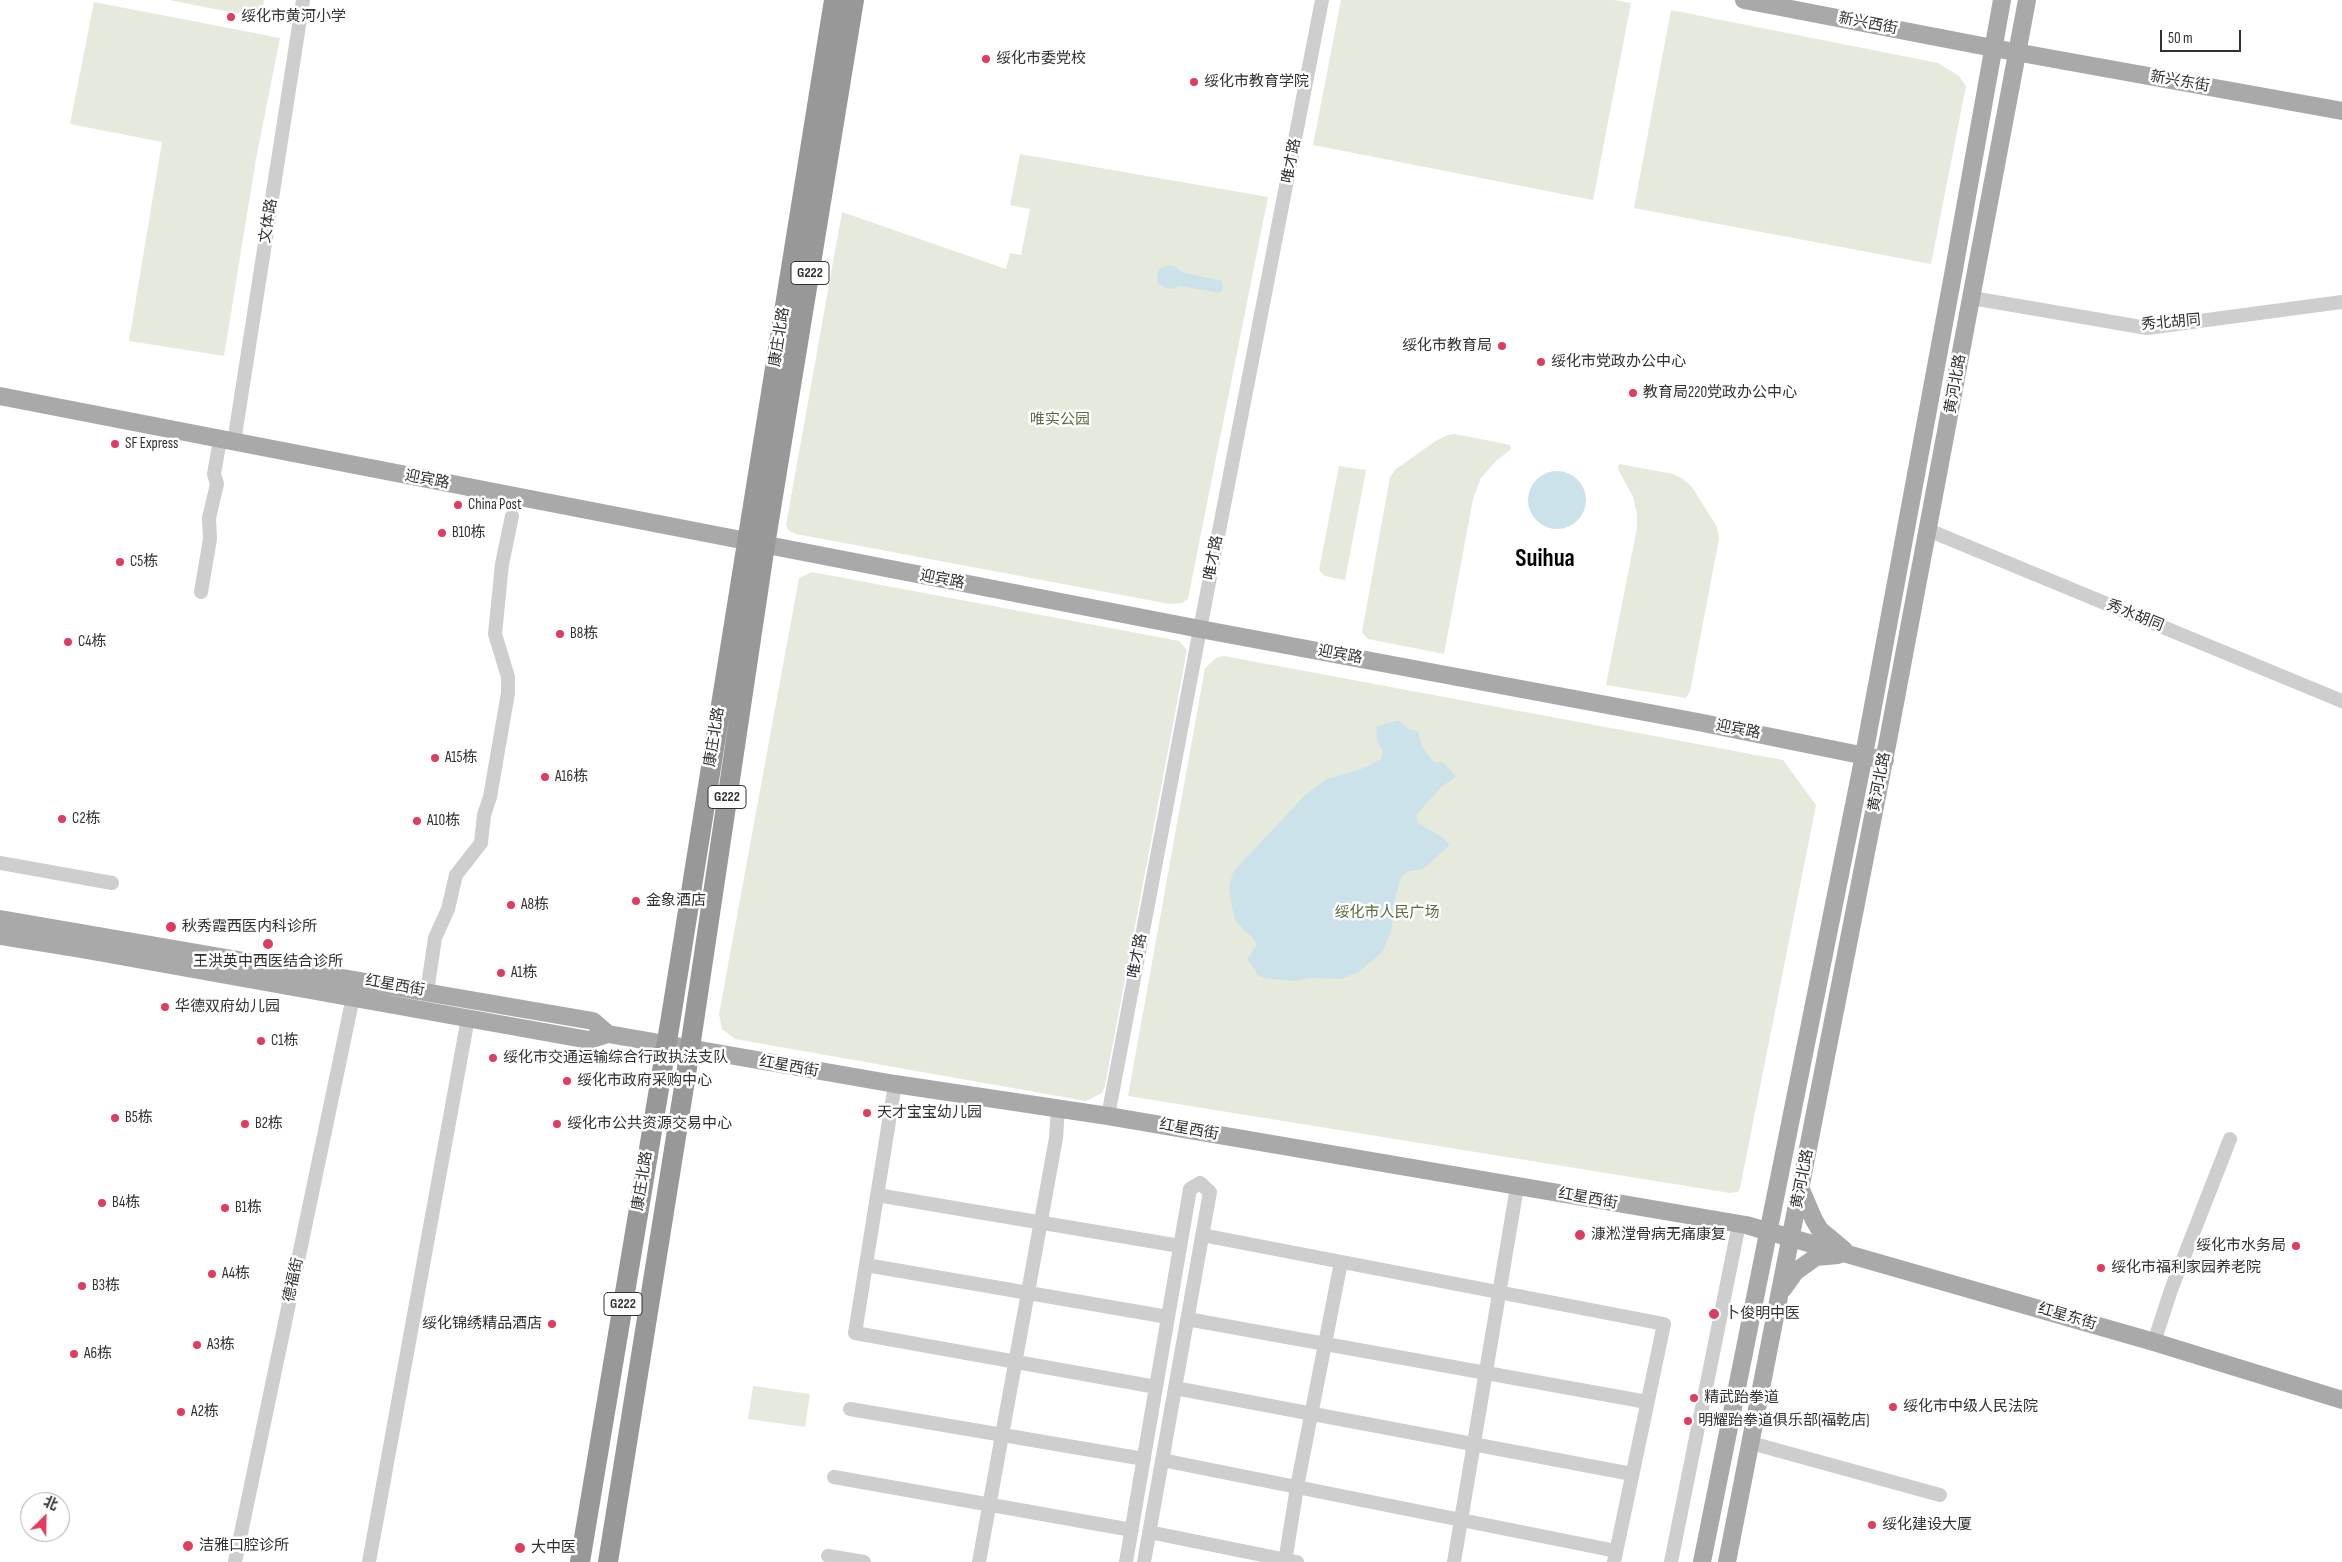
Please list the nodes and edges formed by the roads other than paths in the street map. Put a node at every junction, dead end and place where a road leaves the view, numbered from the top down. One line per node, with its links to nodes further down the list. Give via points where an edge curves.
1 (303, 0): 14 (street, 文体路)
2 (834, 0): 17 (highway, 康庄北路 / G222)
3 (854, 0): 17 (highway, 康庄北路 / G222)
4 (1322, 0): 19 (street, 唯才路)
5 (1744, 0): 8 (main road, 新兴西街)
6 (2002, 0): 8 (main road, 黄河北路)
7 (2027, 0): 9 (main road, 黄河北路)
8 (1993, 48): 9 (main road, 新兴西街); 21 (main road, 黄河北路)
9 (2017, 52): 10 (main road, 新兴东街); 11 (main road, 黄河北路)
10 (2342, 111)
11 (1972, 298): 12 (street, 秀北胡同, via 2147,328); 16 (main road, 黄河北路)
12 (2342, 302)
13 (0, 396): 14 (main road, 迎宾路)
14 (227, 441): 17 (main road, 迎宾路); 18 (street, 文体路, via 214,474 217,484 209,518 210,539)
15 (512, 516): 29 (street, via 502,564 495,634 508,677 508,693 490,797 481,843 456,875 448,909 435,938)
16 (1928, 530): 20 (street, 秀水胡同); 22 (main road, 黄河北路)
17 (756, 544): 19 (main road, 迎宾路); 33 (highway, 康庄北路 / G222); 34 (highway, 康庄北路 / G222)
18 (201, 592)
19 (1200, 629): 21 (main road, 迎宾路); 37 (street, 唯才路)
20 (2342, 701)
21 (1864, 755): 22 (main road, 迎宾路); 44 (main road, 黄河北路)
22 (1885, 760): 40 (main road, 黄河北路)
23 (0, 863): 24 (street)
24 (112, 883)
25 (0, 919): 27 (main road, 红星西街)
26 (0, 936): 27 (main road, 红星西街)
27 (95, 943): 28 (main road, 红星西街); 30 (main road, 红星西街)
28 (356, 979): 29 (main road, 红星西街); 30 (main road)
29 (427, 992): 32 (main road, 红星西街, via 593,1021)
30 (352, 997): 31 (main road, 红星西街); 82 (street, 德福街)
31 (468, 1018): 32 (main road, 红星西街, via 589,1040); 83 (street)
32 (608, 1034): 33 (main road, 红星西街)
33 (665, 1045): 34 (main road, 红星西街); 84 (highway, 康庄北路 / G222)
34 (690, 1050): 35 (main road, 红星西街); 85 (highway, 康庄北路 / G222)
35 (895, 1084): 36 (main road, 红星西街); 41 (street)
36 (1058, 1108): 37 (main road, 红星西街); 42 (street)
37 (1108, 1116): 39 (main road, 红星西街)
38 (2230, 1139): 56 (street)
39 (1517, 1187): 43 (main road, 红星西街); 51 (street)
40 (1802, 1190): 46 (main road, 黄河北路); 48 (main road, via 1809,1212 1820,1230)
41 (877, 1195): 42 (street); 50 (street)
42 (1041, 1223): 47 (street); 52 (street)
43 (1739, 1224): 44 (main road, 红星西街); 91 (street)
44 (1769, 1232): 46 (main road, 红星西街); 92 (main road, 黄河北路)
45 (1202, 1235): 47 (street, via 1210,1192 1200,1184 1190,1189); 49 (street); 55 (street)
46 (1791, 1239): 48 (main road, 红星东街); 53 (main road, 黄河北路)
47 (1180, 1246): 54 (street)
48 (1856, 1257): 53 (main road, via 1816,1257 1795,1272); 56 (main road, 红星东街)
49 (1341, 1262): 51 (street); 57 (street)
50 (866, 1265): 52 (street); 58 (street, via 855,1332)
51 (1500, 1292): 59 (street); 63 (street, via 1664,1324)
52 (1027, 1293): 54 (street); 58 (street)
53 (1779, 1297): 67 (main road, 黄河北路)
54 (1168, 1317): 60 (street)
55 (1187, 1319): 57 (street); 61 (street)
56 (2154, 1342): 62 (main road, 红星东街)
57 (1325, 1345): 59 (street); 65 (street)
58 (1015, 1361): 60 (street); 66 (street)
59 (1486, 1374): 63 (street); 68 (street)
60 (1156, 1387): 69 (street)
61 (1175, 1388): 65 (street); 70 (street)
62 (2342, 1400)
63 (1647, 1402): 71 (street)
64 (850, 1410): 66 (street)
65 (1312, 1414): 68 (street); 73 (street)
66 (1002, 1435): 69 (street); 75 (street)
67 (1751, 1443): 74 (street); 93 (main road, 黄河北路)
68 (1474, 1444): 71 (street); 76 (street)
69 (1144, 1459): 77 (street)
70 (1162, 1460): 73 (street); 78 (street)
71 (1632, 1474): 80 (street)
72 (834, 1477): 75 (street)
73 (1297, 1487): 76 (street); 81 (street)
74 (1940, 1494)
75 (990, 1504): 77 (street); 87 (street)
76 (1462, 1520): 80 (street); 90 (street)
77 (1132, 1530): 88 (street)
78 (1149, 1532): 81 (street); 89 (street)
79 (828, 1556): 86 (street)
80 (1615, 1556)
81 (1289, 1561)
82 (235, 1562)
83 (369, 1562)
84 (580, 1562)
85 (608, 1562)
86 (864, 1562)
87 (979, 1562)
88 (1126, 1562)
89 (1144, 1562)
90 (1454, 1562)
91 (1671, 1562)
92 (1702, 1562)
93 (1727, 1562)

